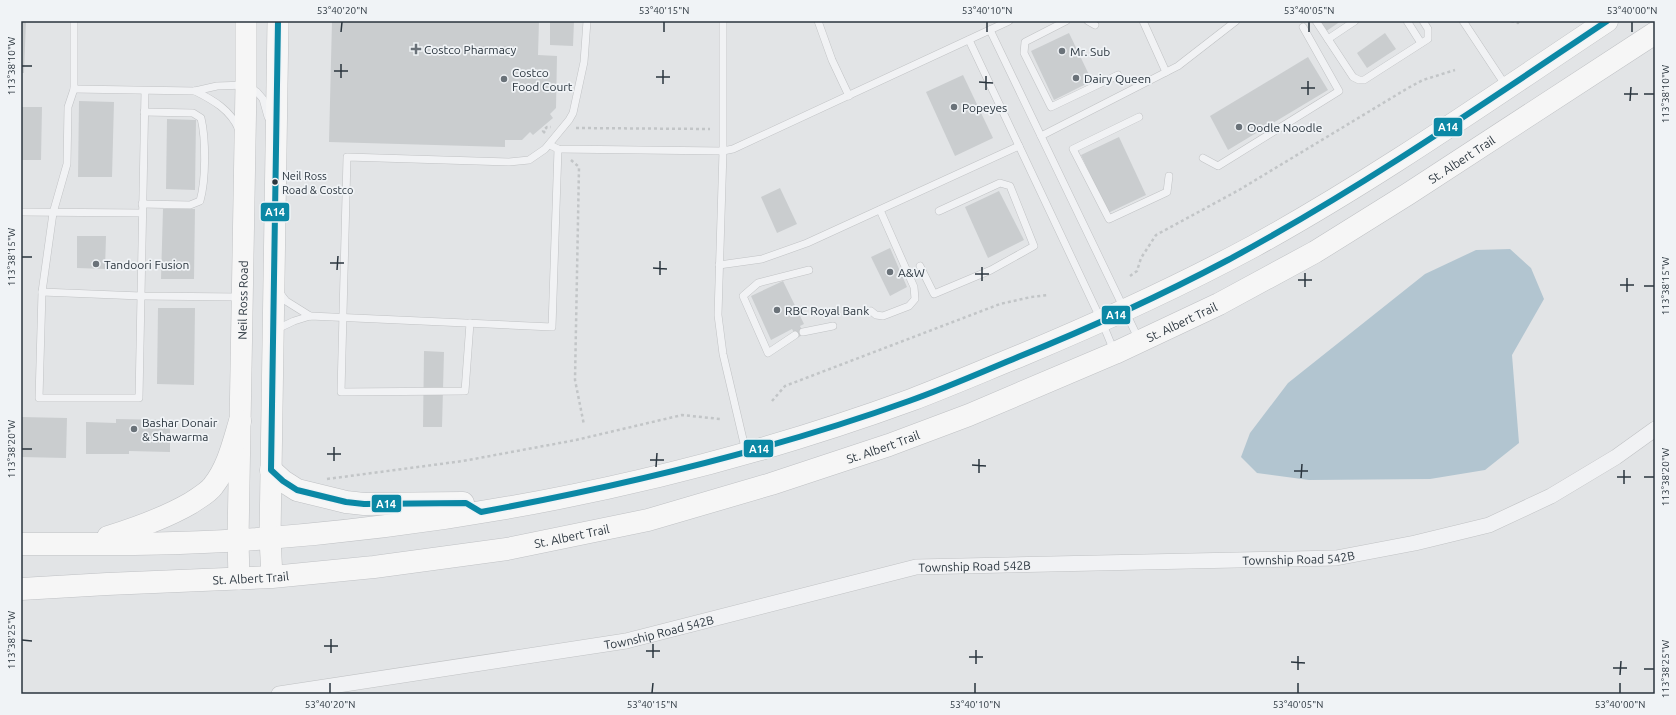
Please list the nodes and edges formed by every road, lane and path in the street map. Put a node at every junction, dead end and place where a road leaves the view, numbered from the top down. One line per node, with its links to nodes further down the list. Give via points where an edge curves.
1 (74, 21): 32 (lane)
2 (246, 21): 30 (main road, Neil Ross Road)
3 (278, 21): 48 (main road)
4 (586, 21): 38 (lane, via 584,62 573,113)
5 (722, 21): 44 (lane)
6 (818, 21): 35 (lane)
7 (1009, 21): 22 (lane)
8 (1066, 21): 29 (lane, via 1025,42 1024,53 1051,107)
9 (1088, 21): 20 (lane)
10 (1143, 21): 28 (lane)
11 (1236, 21): 28 (lane, via 1178,66)
12 (1316, 21): 24 (lane)
13 (1355, 21): 24 (lane, via 1340,27)
14 (1407, 21): 26 (lane)
15 (1423, 21): 26 (lane, via 1428,29 1428,39)
16 (1463, 21): 31 (lane)
17 (1511, 21): 18 (path)
18 (1520, 21)
19 (1607, 21): 31 (main road)
20 (1095, 25)
21 (1303, 27): 46 (lane, via 1339,92 1218,166)
22 (990, 30): 25 (lane); 40 (lane)
23 (1655, 33): 74 (main road, St. Albert Trail, via 1315,252 1219,304)
24 (1328, 39): 26 (lane, via 1358,80 1364,80)
25 (969, 40): 35 (lane); 42 (lane)
26 (1421, 43)
27 (1455, 70): 58 (path, via 1423,80 1408,88 1239,190 1156,235 1141,258 1137,270)
28 (1166, 72): 40 (lane)
29 (1118, 75)
30 (246, 85): 34 (lane, via 217,86); 45 (main road, Neil Ross Road); 48 (lane, via 257,92 265,106 272,132)
31 (1507, 87): 65 (main road, via 1388,166 1262,242)
32 (74, 89): 33 (lane); 53 (lane, via 68,107 67,164)
33 (144, 91): 34 (lane); 36 (lane)
34 (195, 91): 45 (lane, via 217,103 231,117 242,136)
35 (849, 96): 44 (lane, via 749,143)
36 (144, 112): 49 (lane); 49 (lane, via 193,113 201,118 204,130 203,190 200,201 190,205)
37 (1139, 117): 47 (lane, via 1073,149 1109,219 1167,192)
38 (564, 128): 39 (path); 41 (lane); 41 (path, via 548,127 543,131)
39 (710, 130)
40 (1041, 136): 65 (lane)
41 (551, 143): 43 (lane); 67 (lane, via 529,160 519,162 347,157)
42 (1019, 146): 50 (lane); 68 (lane)
43 (559, 149): 44 (lane); 69 (lane, via 552,327); 79 (path, via 579,167 575,380)
44 (723, 152): 55 (lane)
45 (245, 158): 63 (main road, Neil Ross Road)
46 (1203, 158)
47 (1169, 176)
48 (275, 181): 59 (main road)
49 (142, 204): 54 (lane)
50 (880, 210): 55 (lane, via 807,243 762,259); 64 (lane, via 914,287 915,298 909,306 883,316)
51 (939, 210): 56 (lane, via 1000,183 1010,186 1034,246 991,270 934,294)
52 (21, 212): 53 (lane)
53 (53, 213): 54 (lane); 60 (lane)
54 (142, 213): 62 (lane)
55 (720, 265): 81 (lane, via 718,315 721,340)
56 (920, 266)
57 (809, 270): 73 (lane, via 758,283 743,296 768,353)
58 (1130, 276)
59 (274, 285): 66 (lane, via 286,301); 71 (main road)
60 (42, 292): 62 (lane); 62 (lane, via 39,398 139,398)
61 (1048, 295): 76 (path, via 1000,304 785,386)
62 (141, 296): 63 (lane)
63 (242, 297): 78 (main road, Neil Ross Road)
64 (871, 311)
65 (1126, 311): 68 (main road); 74 (lane)
66 (310, 316): 67 (lane); 71 (lane)
67 (342, 318): 69 (lane); 69 (lane, via 341,392 465,391)
68 (1102, 322): 75 (lane); 81 (main road, via 911,400)
69 (470, 323)
70 (833, 326): 72 (lane)
71 (273, 331): 82 (main road)
72 (803, 332)
73 (795, 335)
74 (1140, 342): 75 (main road, St. Albert Trail)
75 (1115, 353): 89 (main road, St. Albert Trail, via 969,415 889,445 771,484 648,520 507,549)
76 (772, 401)
77 (720, 419): 83 (path, via 682,415 576,440 463,462)
78 (240, 421): 86 (main road, Neil Ross Road); 88 (main road, via 229,458 212,488 182,508 147,525)
79 (584, 425)
80 (1655, 429): 92 (street, Township Road 542B, via 1616,457 1551,496 1489,526 1415,543 1336,558 916,567 626,641)
81 (746, 453): 84 (main road, via 591,491)
82 (271, 470): 84 (main road, via 297,490 346,502 466,503); 85 (main road)
83 (326, 479)
84 (481, 512): 85 (main road)
85 (270, 538): 86 (main road); 89 (main road)
86 (238, 540): 88 (main road); 90 (main road, Neil Ross Road)
87 (21, 544): 88 (main road)
88 (86, 544)
89 (272, 577): 90 (main road, St. Albert Trail)
90 (239, 579): 91 (main road, St. Albert Trail)
91 (21, 589)
92 (279, 694)

